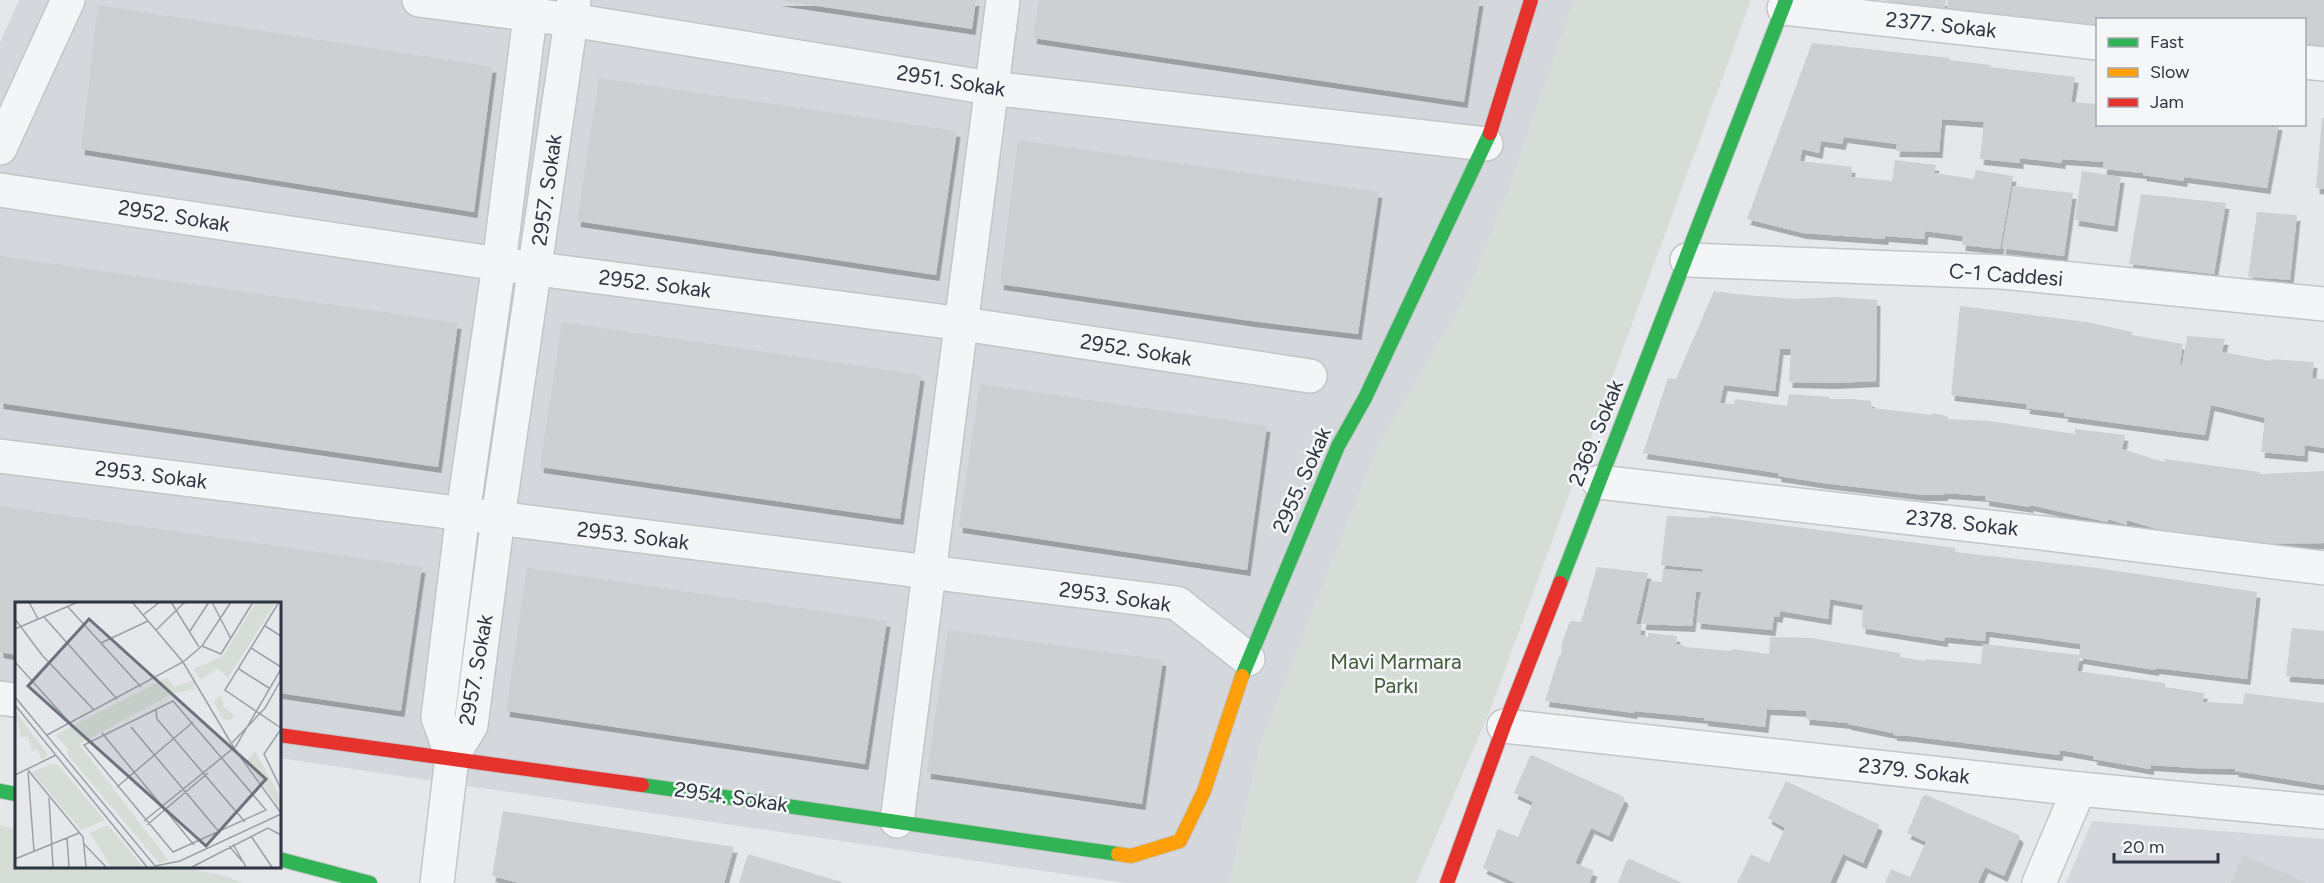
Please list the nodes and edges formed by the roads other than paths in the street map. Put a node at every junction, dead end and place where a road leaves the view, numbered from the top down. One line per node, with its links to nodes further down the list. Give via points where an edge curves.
1 (68, 0): 13 (street)
2 (419, 0): 6 (street, 2951. Sokak)
3 (1003, 0): 11 (street)
4 (1531, 0): 12 (street, 2955. Sokak)
5 (1785, 4): 8 (street, 2377. Sokak); 15 (street, 2369. Sokak)
6 (531, 8): 7 (street, 2951. Sokak); 16 (street, 2957. Sokak)
7 (572, 10): 11 (street, 2951. Sokak); 17 (street, 2957. Sokak)
8 (2096, 43)
9 (2306, 62): 10 (street)
10 (2324, 64)
11 (990, 88): 12 (street, 2951. Sokak); 19 (street)
12 (1486, 144): 27 (street, 2955. Sokak, via 1365,398 1338,446)
13 (0, 148)
14 (0, 190): 16 (street, 2952. Sokak)
15 (1688, 260): 18 (street, C-1 Caddesi, via 2002,272); 22 (street, 2369. Sokak)
16 (500, 264): 17 (street, 2952. Sokak); 23 (street, 2957. Sokak)
17 (536, 269): 19 (street, 2952. Sokak); 24 (street, 2957. Sokak)
18 (2324, 304)
19 (963, 324): 20 (street, 2952. Sokak); 26 (street)
20 (1310, 376)
21 (0, 456): 23 (street, 2953. Sokak)
22 (1599, 482): 25 (street, 2378. Sokak); 30 (street, 2369. Sokak)
23 (463, 513): 24 (street, 2953. Sokak); 32 (street, 2957. Sokak, via 438,717)
24 (498, 518): 26 (street, 2953. Sokak); 32 (street, 2957. Sokak, via 471,725)
25 (2324, 567)
26 (929, 574): 27 (street, 2953. Sokak, via 1177,603); 37 (street)
27 (1248, 659): 38 (street, 2955. Sokak, via 1204,791)
28 (0, 698): 29 (street)
29 (15, 700)
30 (1504, 726): 33 (street, 2379. Sokak); 42 (street, 2369. Sokak)
31 (280, 735): 32 (street, 2954. Sokak)
32 (452, 758): 37 (street, 2954. Sokak); 41 (street)
33 (2079, 789): 36 (street, 2379. Sokak); 43 (street)
34 (0, 791): 35 (street)
35 (15, 794)
36 (2324, 812)
37 (897, 820): 38 (street, 2954. Sokak, via 1131,856)
38 (1180, 842)
39 (280, 859): 40 (street)
40 (370, 883)
41 (437, 883)
42 (1447, 883)
43 (2039, 883)

